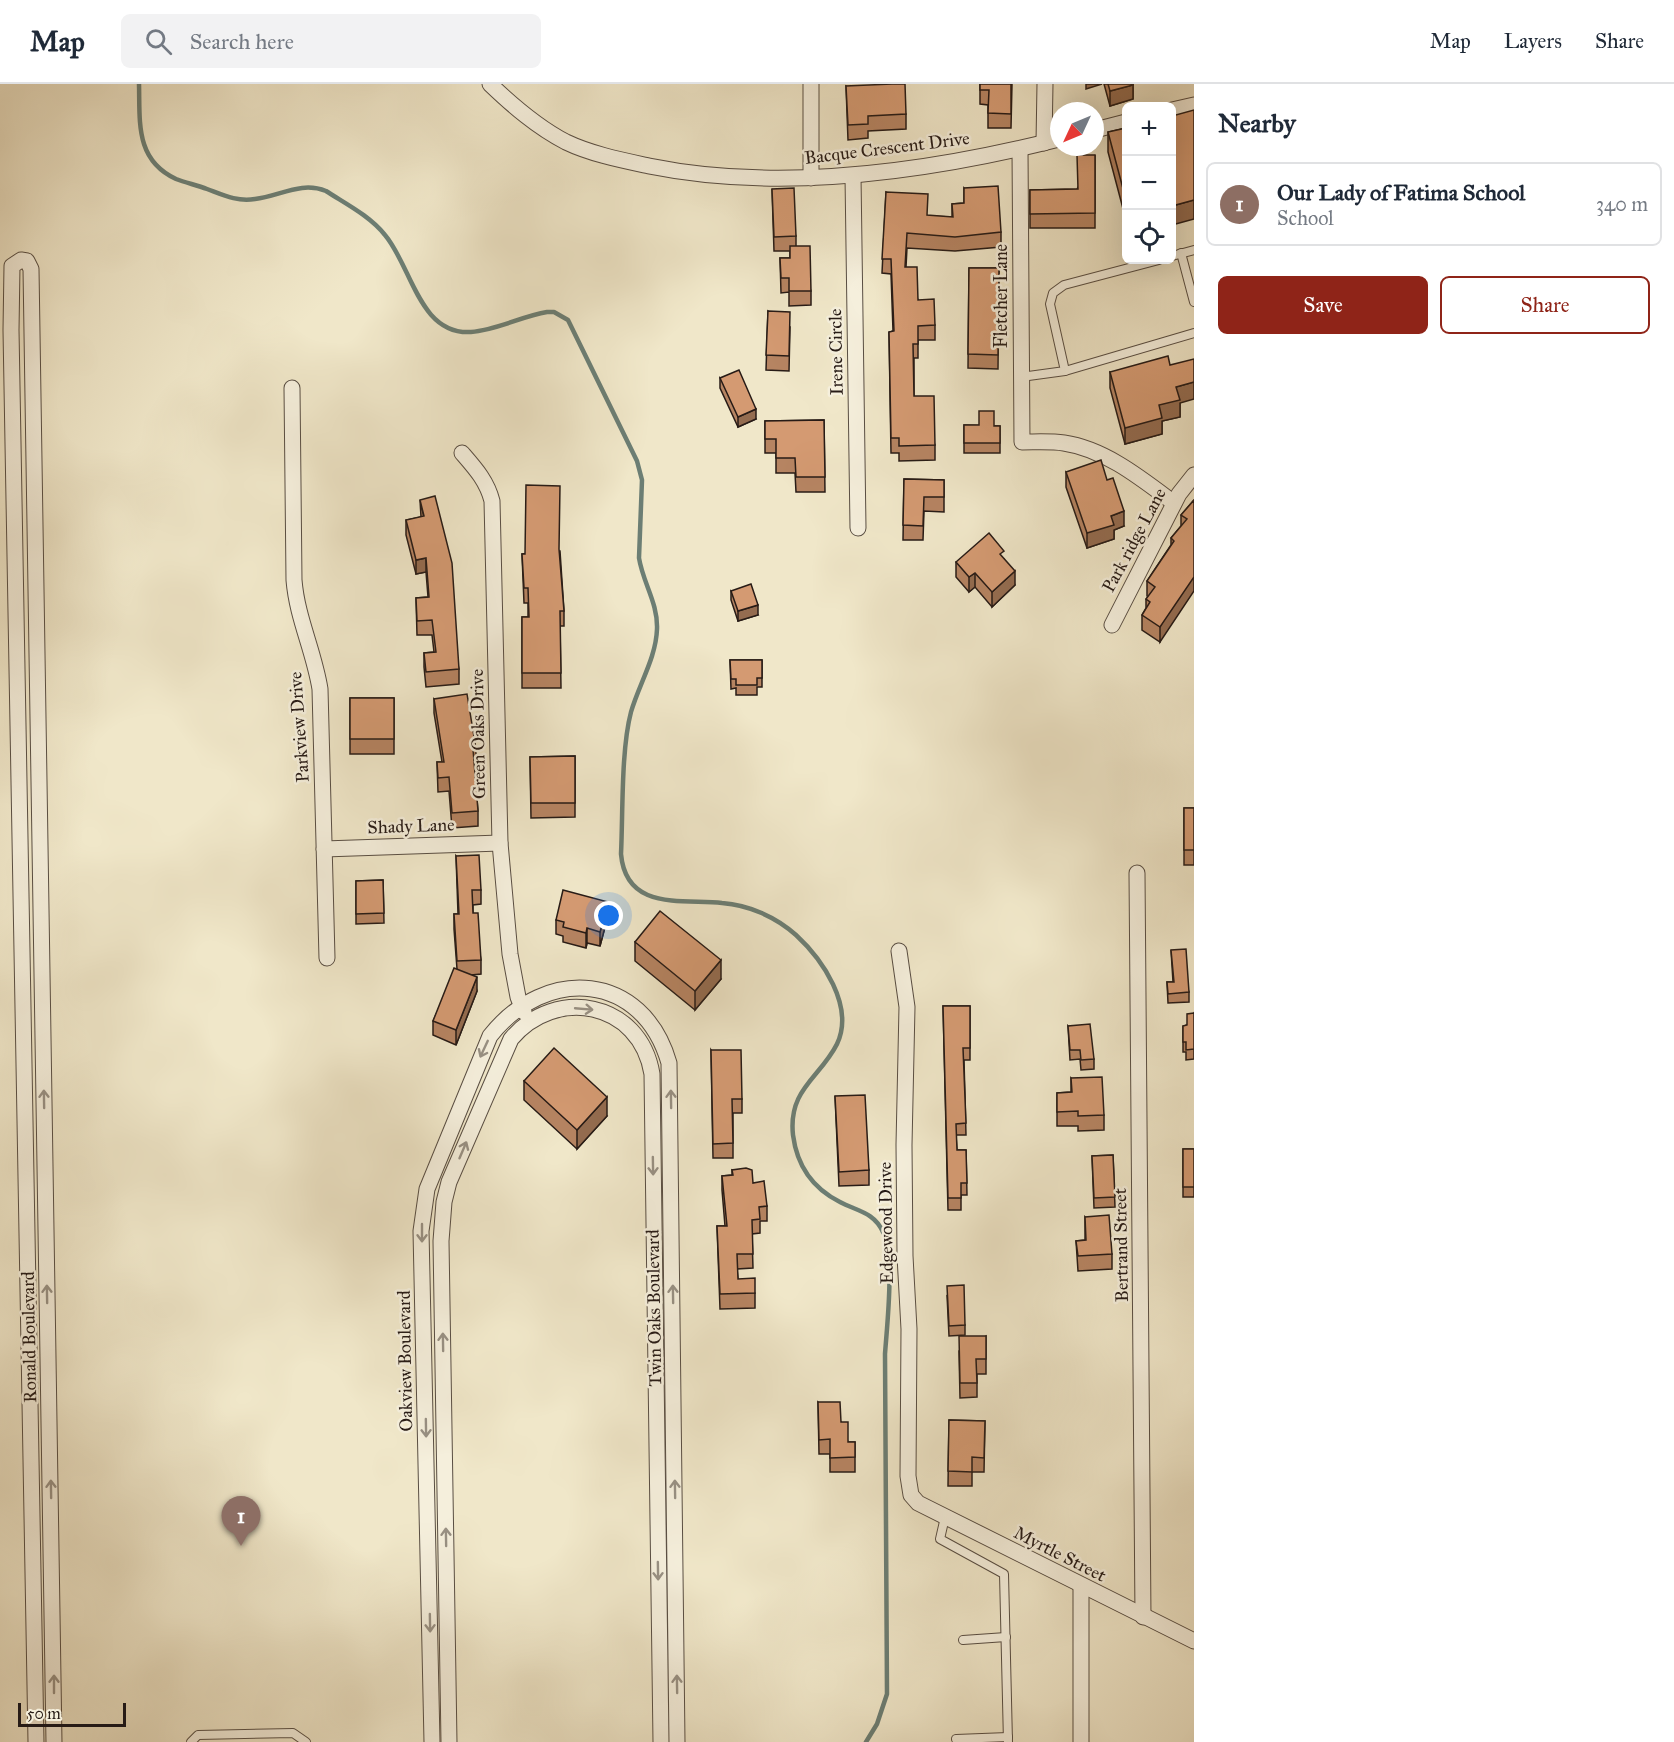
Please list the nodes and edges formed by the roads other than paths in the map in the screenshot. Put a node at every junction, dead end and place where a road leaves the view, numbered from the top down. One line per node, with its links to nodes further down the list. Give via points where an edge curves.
1 (490, 84): 12 (street, Bacque Crescent Drive, via 514,108 585,150 691,175)
2 (811, 84): 12 (street)
3 (1045, 84): 9 (street)
4 (1194, 105): 5 (street)
5 (1176, 109)
6 (1122, 123): 7 (street)
7 (1104, 128)
8 (1050, 141): 9 (street, Bacque Crescent Drive)
9 (1044, 143): 10 (street, Bacque Crescent Drive)
10 (1020, 150): 11 (street, Bacque Crescent Drive); 20 (street, Fletcher Lane)
11 (853, 176): 12 (street, Bacque Crescent Drive); 27 (street, Irene Circle)
12 (811, 178)
13 (1194, 250): 14 (lane)
14 (1181, 253): 15 (lane); 17 (lane)
15 (1176, 255)
16 (1144, 264): 19 (lane, via 1064,285 1053,293 1050,304)
17 (1194, 302)
18 (1194, 333): 19 (lane)
19 (1065, 371): 20 (lane)
20 (1021, 377): 26 (street, Fletcher Lane, via 1022,442 1065,443 1094,453 1132,472)
21 (292, 388): 32 (street, Parkview Drive, via 294,580 296,604 320,689)
22 (462, 453): 31 (street, Green Oaks Drive, via 483,477 492,501)
23 (34, 473): 24 (street); 24 (street, Ronald Boulevard, via 31,269 27,261 21,260 12,267); 29 (street, Ronald Boulevard)
24 (14, 474): 30 (street, Ronald Boulevard)
25 (1194, 475): 26 (street, Park ridge Lane)
26 (1174, 503): 28 (street, Park ridge Lane)
27 (858, 528)
28 (1112, 625)
29 (38, 702): 30 (street); 35 (street, Ronald Boulevard)
30 (18, 703): 34 (street, Ronald Boulevard)
31 (500, 843): 32 (street, Shady Lane); 38 (street, Green Oaks Drive, via 510,954)
32 (324, 849): 37 (street, Parkview Drive)
33 (1137, 873): 47 (street, Bertrand Street)
34 (21, 931): 35 (street); 40 (street, Ronald Boulevard)
35 (42, 931): 41 (street, Ronald Boulevard, one-way to 35)
36 (899, 951): 44 (street, Edgewood Drive, via 907,1007 905,1233)
37 (327, 958)
38 (521, 1005): 39 (street, Green Oaks Drive); 59 (street, Oakview Boulevard, one-way to 59, via 503,1020 483,1050 428,1189 422,1218); 62 (street, Twin Oaks Boulevard, one-way to 38, via 669,1064 651,1023 627,1002 609,994 565,987)
39 (528, 1020): 60 (street, one-way to 39, via 443,1211 449,1182 504,1051); 61 (street, Twin Oaks Boulevard, one-way to 61, via 560,1009 601,1011 630,1029 650,1061)
40 (26, 1167): 41 (street); 42 (street, Ronald Boulevard)
41 (45, 1167): 43 (street, Ronald Boulevard, one-way to 41)
42 (30, 1397): 43 (street); 48 (street, Ronald Boulevard)
43 (49, 1397): 49 (street, Ronald Boulevard, one-way to 43)
44 (911, 1495): 45 (street, Myrtle Street, via 918,1503)
45 (945, 1516): 46 (street, Myrtle Street); 50 (lane, via 940,1539 1004,1574)
46 (1081, 1587): 47 (street, Myrtle Street); 63 (street)
47 (1143, 1617): 52 (street, Myrtle Street)
48 (34, 1626): 49 (street); 55 (street, Ronald Boulevard)
49 (53, 1626): 56 (street, Ronald Boulevard, one-way to 49)
50 (1006, 1637): 51 (lane); 54 (lane)
51 (963, 1640)
52 (1194, 1641)
53 (956, 1739): 54 (lane)
54 (1008, 1740)
55 (36, 1742)
56 (54, 1742)
57 (191, 1742): 58 (lane, via 198,1735 293,1733)
58 (306, 1742)
59 (432, 1742)
60 (449, 1742)
61 (661, 1742)
62 (677, 1742)
63 (1081, 1742)

